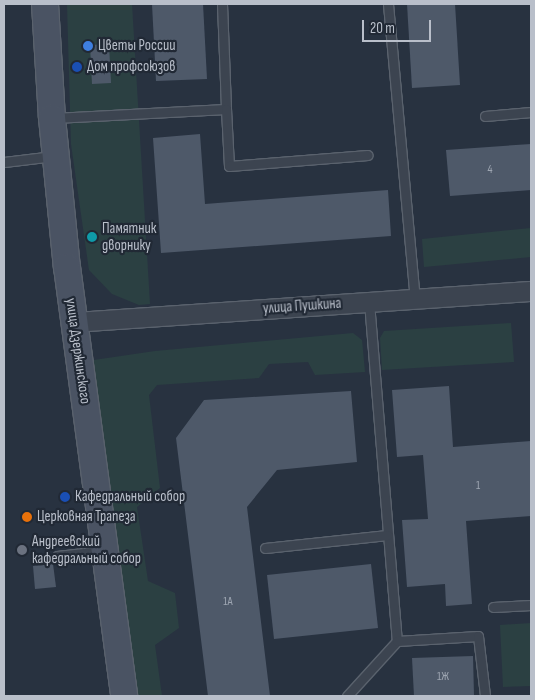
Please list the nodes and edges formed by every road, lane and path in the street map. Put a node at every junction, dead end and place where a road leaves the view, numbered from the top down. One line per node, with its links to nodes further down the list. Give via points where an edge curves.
1 (45, 4): 7 (street, улица Дзержинского)
2 (222, 4): 4 (lane)
3 (388, 4): 12 (lane)
4 (226, 109): 7 (lane); 8 (lane, via 229,166)
5 (531, 112): 6 (lane)
6 (484, 116)
7 (52, 118): 9 (street, улица Дзержинского)
8 (368, 155)
9 (55, 156): 10 (lane); 14 (street, улица Дзержинского)
10 (4, 162)
11 (531, 291): 12 (street, улица Пушкина)
12 (415, 299): 13 (street, улица Пушкина)
13 (369, 302): 14 (street, улица Пушкина); 15 (lane)
14 (74, 322): 17 (street, улица Дзержинского)
15 (387, 536): 16 (lane); 21 (lane)
16 (265, 548)
17 (104, 551): 18 (lane); 22 (street, улица Дзержинского)
18 (57, 556)
19 (531, 605): 20 (lane)
20 (493, 607)
21 (397, 641): 23 (lane); 24 (lane, via 478,636)
22 (124, 696)
23 (347, 696)
24 (485, 696)

